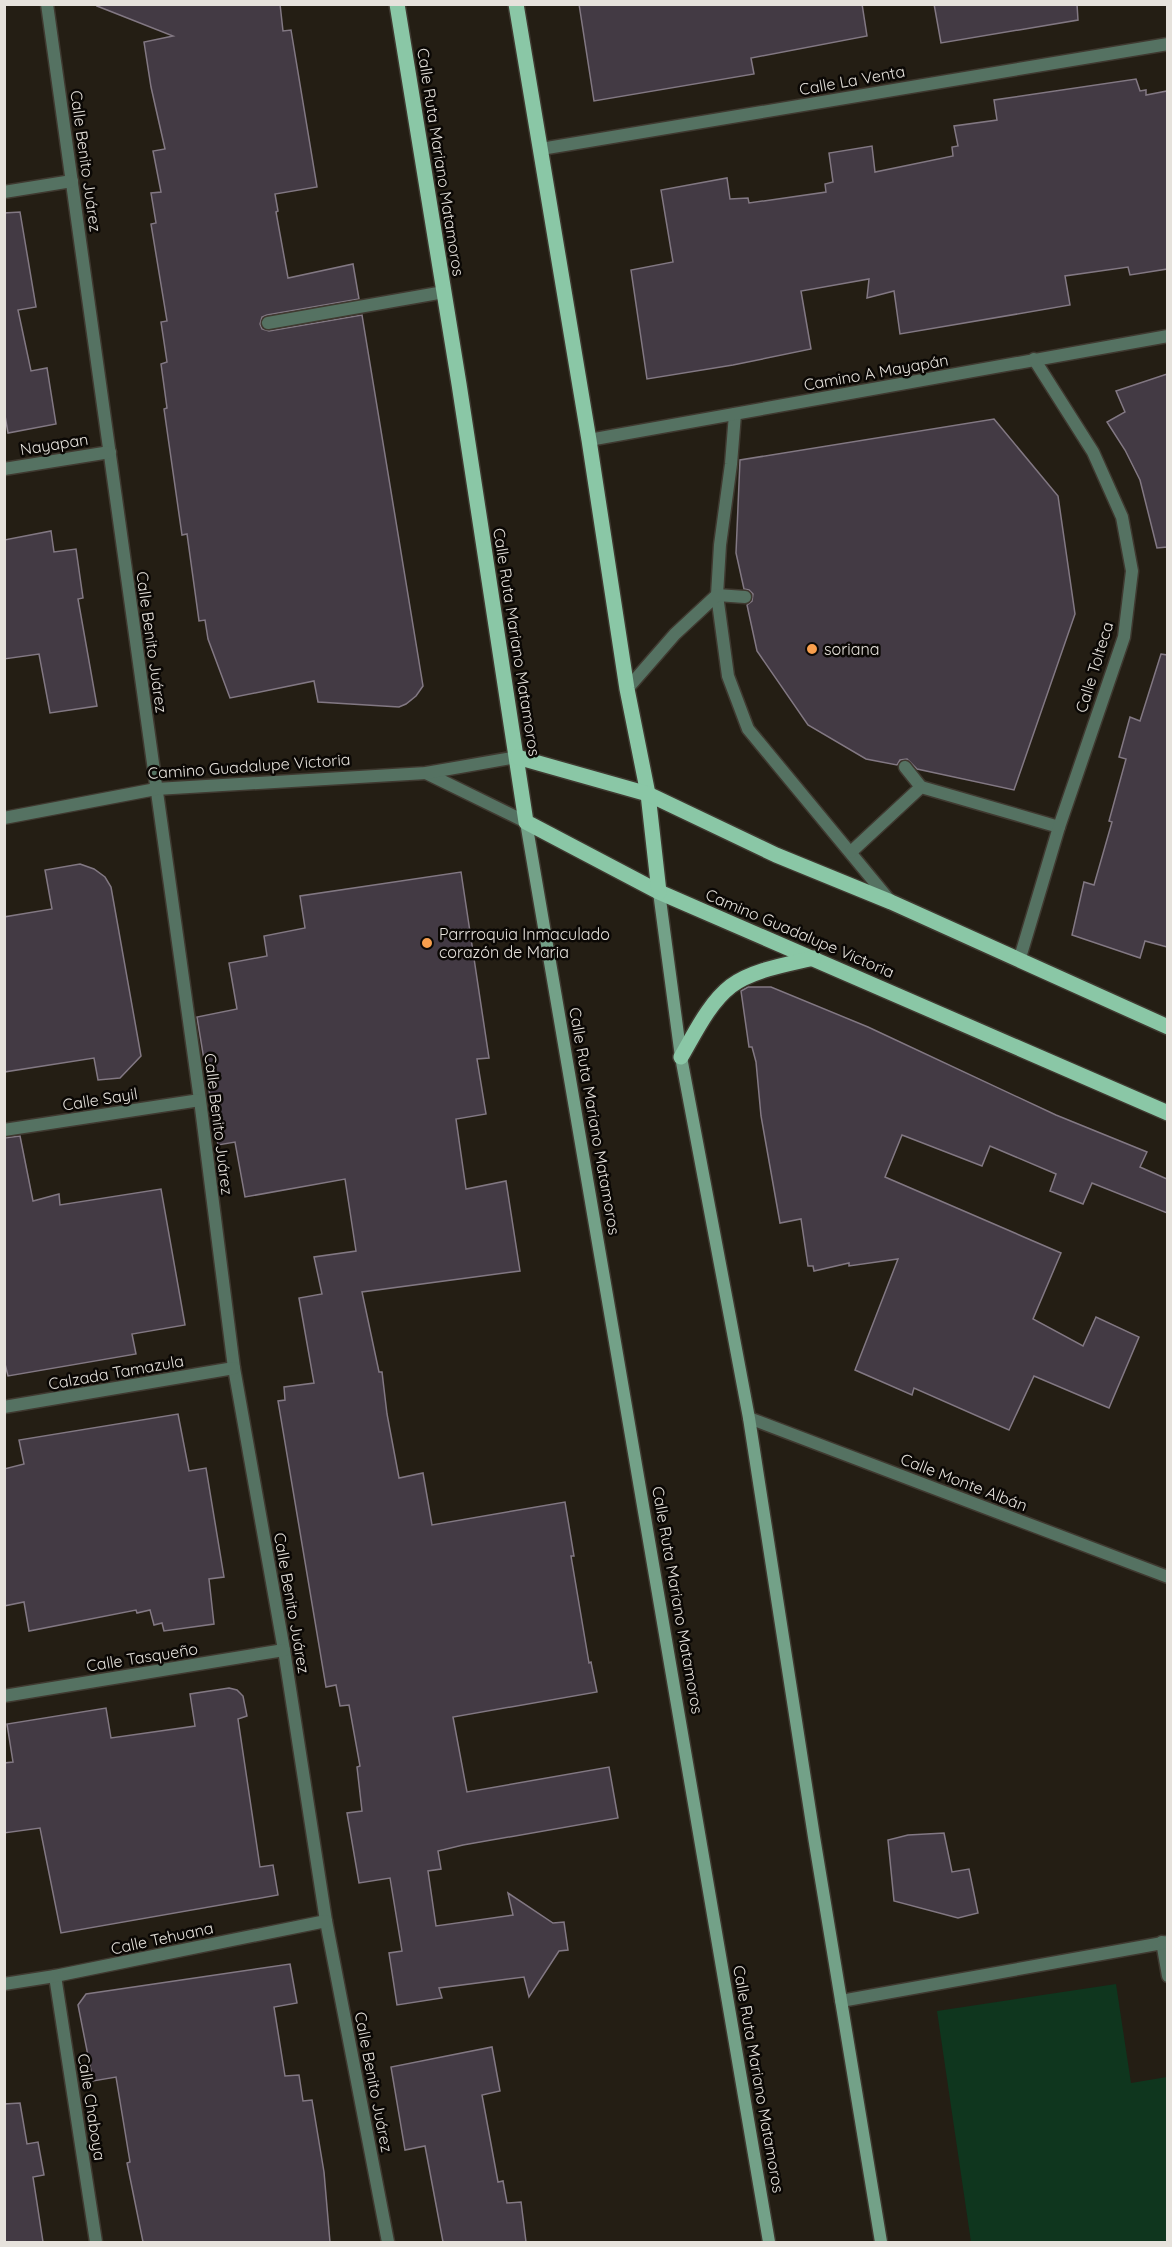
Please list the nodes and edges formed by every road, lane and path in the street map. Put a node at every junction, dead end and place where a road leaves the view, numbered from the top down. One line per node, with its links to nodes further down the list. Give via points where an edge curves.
1 (47, 4): 6 (street, Calle Benito Juárez)
2 (397, 4): 8 (main road, Calle Ruta Mariano Matamoros)
3 (516, 4): 5 (main road)
4 (1167, 44): 5 (street, Calle La Venta)
5 (542, 149): 13 (main road)
6 (72, 181): 7 (street); 14 (street, Calle Benito Juárez)
7 (4, 192)
8 (444, 292): 9 (street); 19 (main road, Calle Ruta Mariano Matamoros)
9 (268, 323)
10 (1167, 336): 11 (street, Camino A Mayapán)
11 (1034, 359): 12 (street, Camino A Mayapán); 27 (street, Calle Tolteca, via 1094,452 1122,517 1132,571 1124,637)
12 (735, 414): 13 (street, Camino A Mayapán); 16 (street)
13 (590, 440): 18 (main road)
14 (110, 452): 15 (street, Nayapan); 23 (street, Calle Benito Juárez)
15 (4, 469)
16 (717, 595): 17 (street); 18 (street, via 675,634); 28 (street, via 728,676 748,729)
17 (745, 597)
18 (627, 688): 24 (main road)
19 (517, 757): 21 (street, Camino Guadalupe Victoria); 24 (main road, Camino Guadalupe Victoria); 26 (main road, Calle Ruta Mariano Matamoros)
20 (905, 767): 22 (street)
21 (426, 773): 23 (street, Camino Guadalupe Victoria); 26 (street, Camino Guadalupe Victoria)
22 (921, 787): 27 (street); 28 (street)
23 (156, 789): 25 (street, Camino Guadalupe Victoria); 35 (street, Calle Benito Juárez)
24 (648, 794): 29 (main road); 30 (main road, Camino Guadalupe Victoria, via 776,855)
25 (4, 818)
26 (526, 822): 29 (main road, Camino Guadalupe Victoria); 52 (main road, Calle Ruta Mariano Matamoros)
27 (1059, 827): 32 (street, Calle Tolteca)
28 (851, 852): 30 (street)
29 (659, 892): 31 (main road, Camino Guadalupe Victoria); 34 (main road)
30 (891, 902): 32 (main road, Camino Guadalupe Victoria)
31 (814, 958): 34 (main road, via 763,971 732,985 709,1010); 36 (main road, Camino Guadalupe Victoria)
32 (1019, 961): 33 (main road, Camino Guadalupe Victoria)
33 (1167, 1027)
34 (681, 1057): 40 (main road)
35 (200, 1100): 37 (street, Calle Sayil); 38 (street, Calle Benito Juárez)
36 (1167, 1113)
37 (4, 1130)
38 (234, 1368): 39 (street, Calzada Tamazula); 42 (street, Calle Benito Juárez)
39 (4, 1407)
40 (749, 1418): 41 (street, Calle Monte Albán); 49 (main road)
41 (1167, 1577)
42 (284, 1650): 43 (street, Calle Tasqueño); 44 (street, Calle Benito Juárez)
43 (4, 1695)
44 (326, 1921): 46 (street, Calle Tehuana); 51 (street, Calle Benito Juárez)
45 (1165, 1942): 47 (street); 49 (street)
46 (55, 1976): 48 (street, Calle Tehuana); 50 (street, Calle Chaboya)
47 (1167, 1976)
48 (4, 1984)
49 (841, 2001): 53 (main road)
50 (96, 2242)
51 (388, 2242)
52 (769, 2242)
53 (881, 2242)

